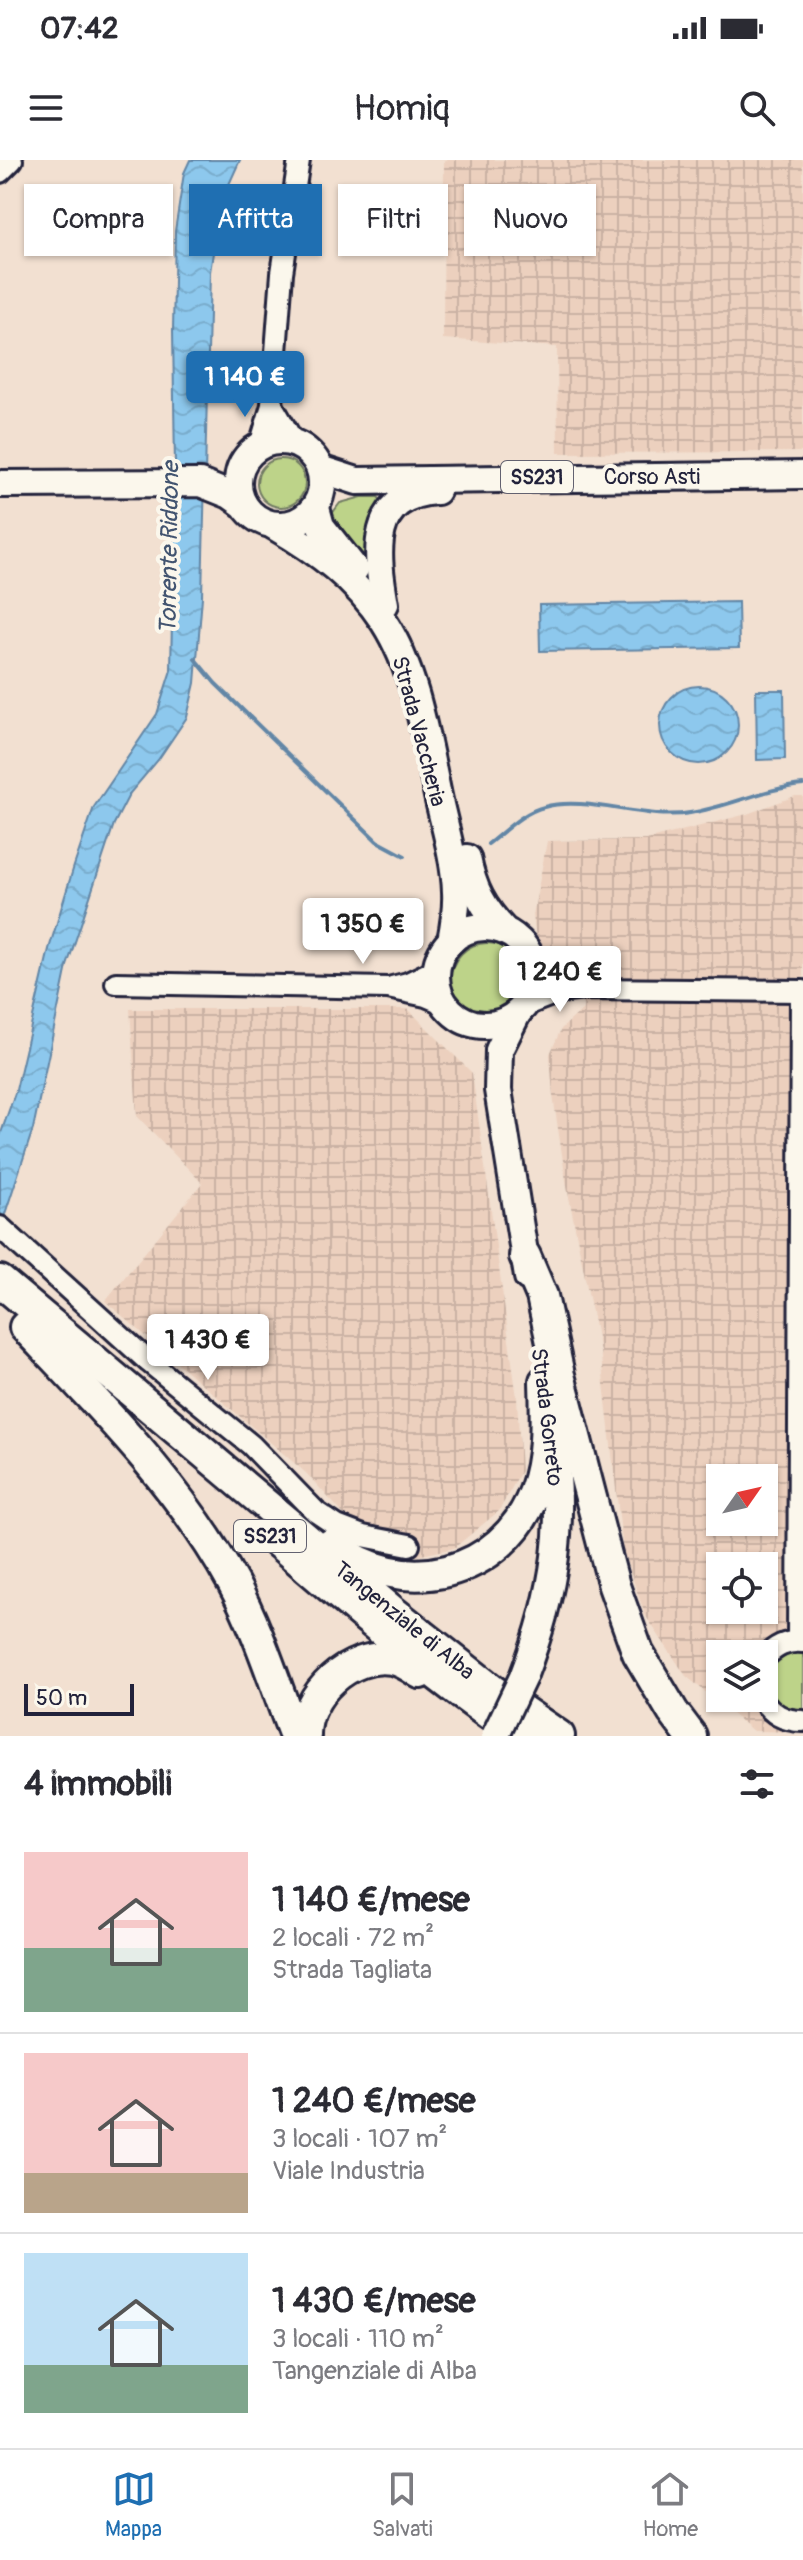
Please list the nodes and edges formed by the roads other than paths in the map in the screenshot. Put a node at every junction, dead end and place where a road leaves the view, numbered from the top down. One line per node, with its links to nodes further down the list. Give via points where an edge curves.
1 (12, 160): 3 (street)
2 (299, 160): 4 (street, via 282,273)
3 (0, 172)
4 (272, 405): 5 (street); 6 (street)
5 (294, 443): 6 (main road, via 282,441); 7 (main road, SS231)
6 (252, 454): 11 (main road); 14 (main road, via 238,483)
7 (320, 469): 10 (main road, SS231); 13 (main road)
8 (803, 475): 9 (main road, Corso Asti / SS231)
9 (718, 476): 10 (main road, Corso Asti / SS231); 16 (main road, via 676,490 451,490 406,498 386,518 379,536)
10 (357, 481): 13 (main road, SS231)
11 (197, 483): 12 (main road); 14 (main road)
12 (0, 484)
13 (318, 504): 15 (main road, SS231, via 298,523); 16 (main road, Strada Vaccheria, via 321,526)
14 (244, 505): 15 (main road, via 251,515)
15 (274, 526): 18 (main road, Strada Vaccheria, via 352,581 399,650 455,869)
16 (385, 604): 17 (main road, Strada Vaccheria, via 408,644 432,707 472,883 487,912)
17 (505, 931): 18 (main road, via 477,927); 19 (main road)
18 (451, 941): 20 (main road)
19 (529, 952): 23 (street, via 555,977); 25 (main road, via 535,979)
20 (437, 969): 22 (street); 26 (main road, via 436,981)
21 (116, 983): 22 (street)
22 (388, 988): 26 (street, via 426,996)
23 (584, 989): 24 (street); 25 (street, via 550,994)
24 (802, 991): 36 (street)
25 (521, 1010): 26 (main road, via 489,1026); 27 (main road, Strada Gorreto, via 499,1050)
26 (452, 1011): 27 (main road, Strada Gorreto, via 475,1037)
27 (498, 1090): 29 (main road, Strada Gorreto)
28 (1, 1228): 35 (street, via 149,1362 251,1445 316,1512 363,1536)
29 (525, 1256): 33 (main road, Strada Gorreto); 46 (highway, via 542,1296 618,1599 638,1653)
30 (0, 1281): 34 (highway, Tangenziale di Alba / SS231)
31 (0, 1306): 32 (highway, Tangenziale di Alba / SS231)
32 (25, 1327): 38 (highway, Tangenziale di Alba / SS231); 41 (highway, via 155,1467 213,1549 249,1616)
33 (545, 1381): 34 (highway, via 542,1460 536,1490 523,1515 483,1558 435,1574 373,1566 339,1550 268,1491); 43 (main road, Strada Gorreto, bridge, via 558,1468 559,1518 550,1598 523,1677)
34 (159, 1415): 45 (highway, Tangenziale di Alba / SS231, via 392,1611)
35 (409, 1545)
36 (800, 1641): 37 (street)
37 (778, 1646)
38 (478, 1707): 42 (highway, via 406,1663 368,1660 331,1681 316,1697); 44 (highway, Tangenziale di Alba / SS231)
39 (772, 1712): 40 (street)
40 (803, 1721)
41 (295, 1736)
42 (305, 1736)
43 (495, 1736)
44 (521, 1736)
45 (559, 1736)
46 (691, 1736)

